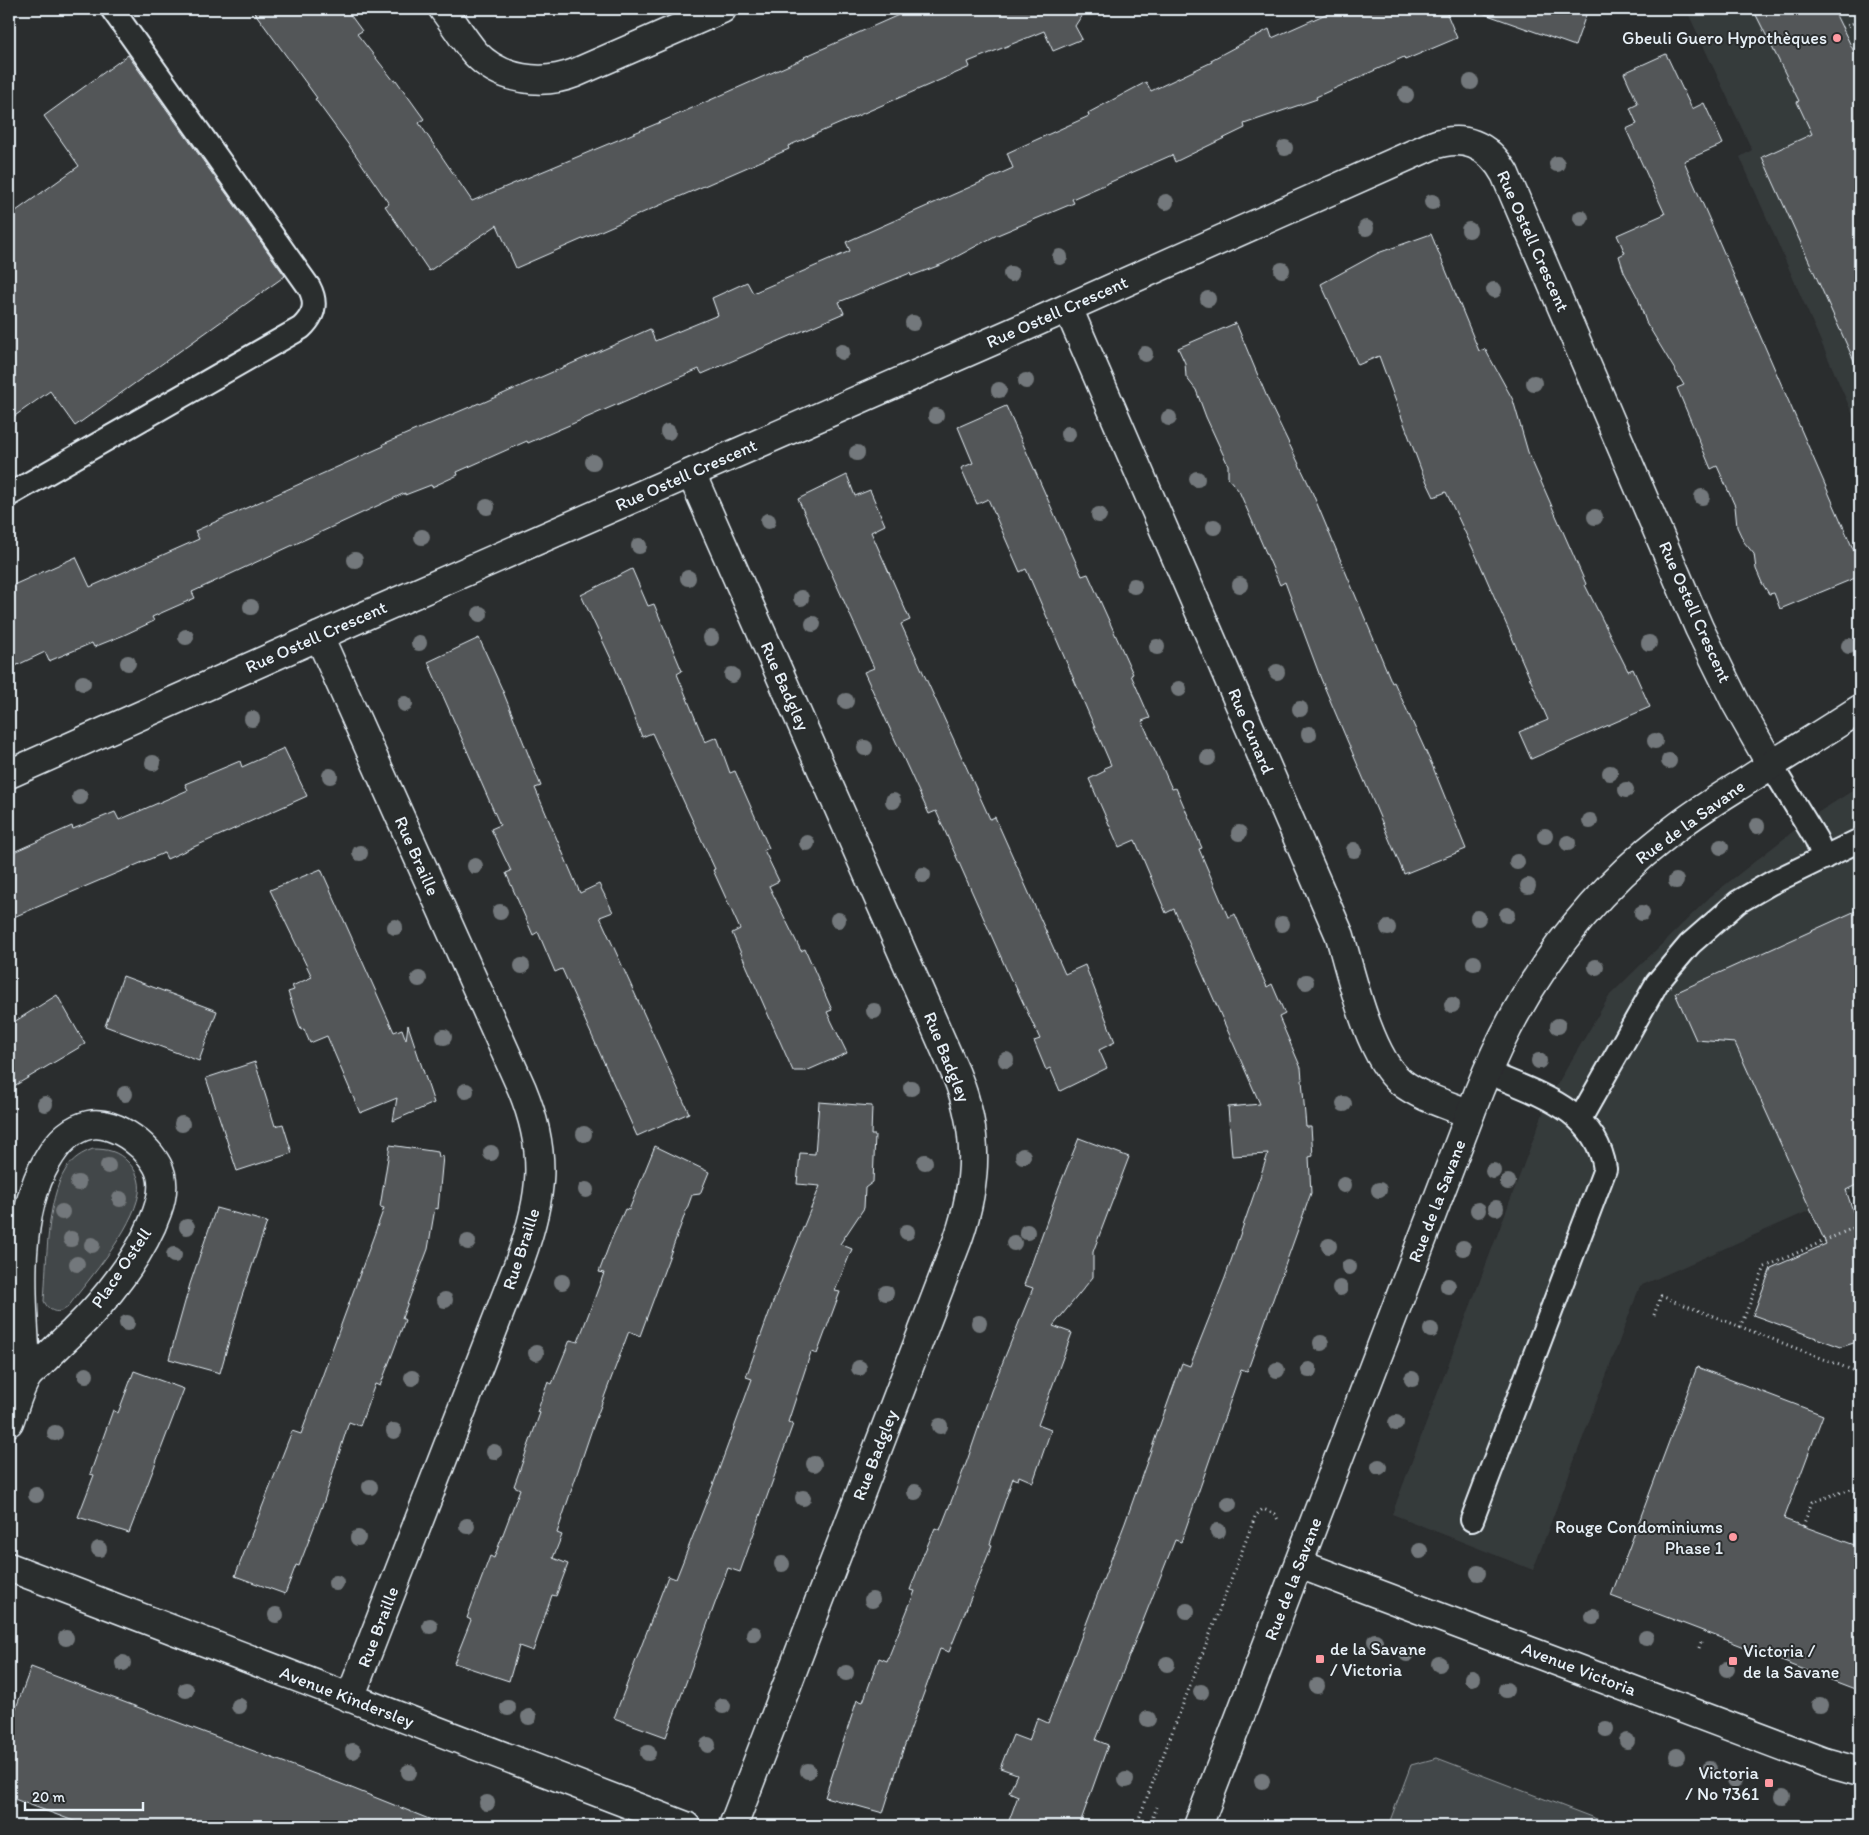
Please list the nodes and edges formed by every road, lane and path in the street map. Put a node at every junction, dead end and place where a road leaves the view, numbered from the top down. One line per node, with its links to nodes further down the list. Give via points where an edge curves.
1 (112, 9): 8 (lane, via 308,287 313,295 314,310 301,328)
2 (443, 9): 3 (street, via 485,61 535,80 560,79)
3 (722, 9)
4 (1860, 20): 5 (path)
5 (1843, 28)
6 (1068, 308): 7 (street, Rue Ostell Crescent); 11 (street, Rue Ostell Crescent, via 1433,145 1464,142 1484,149 1505,174 1699,628); 16 (street, Rue Cunard, via 1340,936 1359,1003 1381,1057 1404,1084)
7 (691, 473): 9 (street, Rue Ostell Crescent); 36 (street, Rue Badgley, via 956,1074 969,1113 974,1154 971,1195 958,1239)
8 (9, 495)
9 (319, 636): 12 (street, Rue Ostell Crescent); 32 (street, Rue Braille, via 530,1108 540,1166 532,1226)
10 (1860, 710): 11 (street, Rue de la Savane)
11 (1771, 765): 14 (lane); 15 (street, Rue de la Savane, via 1668,834 1630,866 1594,903 1544,965 1517,1008)
12 (9, 774)
13 (1860, 840): 14 (lane)
14 (1824, 858): 17 (lane, via 1738,902 1690,944 1657,983)
15 (1487, 1072): 16 (street, Rue de la Savane); 17 (lane, via 1538,1094)
16 (1470, 1114): 28 (street, Rue de la Savane)
17 (1580, 1119): 26 (lane, via 1599,1144 1605,1169)
18 (1860, 1224): 20 (path, via 1765,1267)
19 (1654, 1315): 20 (path, via 1661,1296)
20 (1740, 1327): 21 (path)
21 (1860, 1374)
22 (27, 1376): 22 (street, Place Ostell, via 106,1296 130,1263 157,1211 162,1187 157,1162 148,1151 119,1130 90,1125 66,1137 46,1163 32,1198 23,1253); 23 (street, Place Ostell)
23 (9, 1422)
24 (1860, 1486): 27 (path, via 1812,1502)
25 (1274, 1514): 37 (path, via 1263,1509 1255,1517)
26 (1472, 1520)
27 (1804, 1526)
28 (1299, 1564): 33 (street, Avenue Victoria, via 1824,1762); 39 (street, Rue de la Savane)
29 (9, 1567): 32 (street, Avenue Kindersley)
30 (1702, 1640): 31 (path)
31 (1699, 1648)
32 (350, 1698): 35 (street, Avenue Kindersley)
33 (1860, 1772)
34 (1157, 1808): 38 (path)
35 (686, 1826)
36 (733, 1826)
37 (1136, 1826)
38 (1149, 1826)
39 (1198, 1826)

